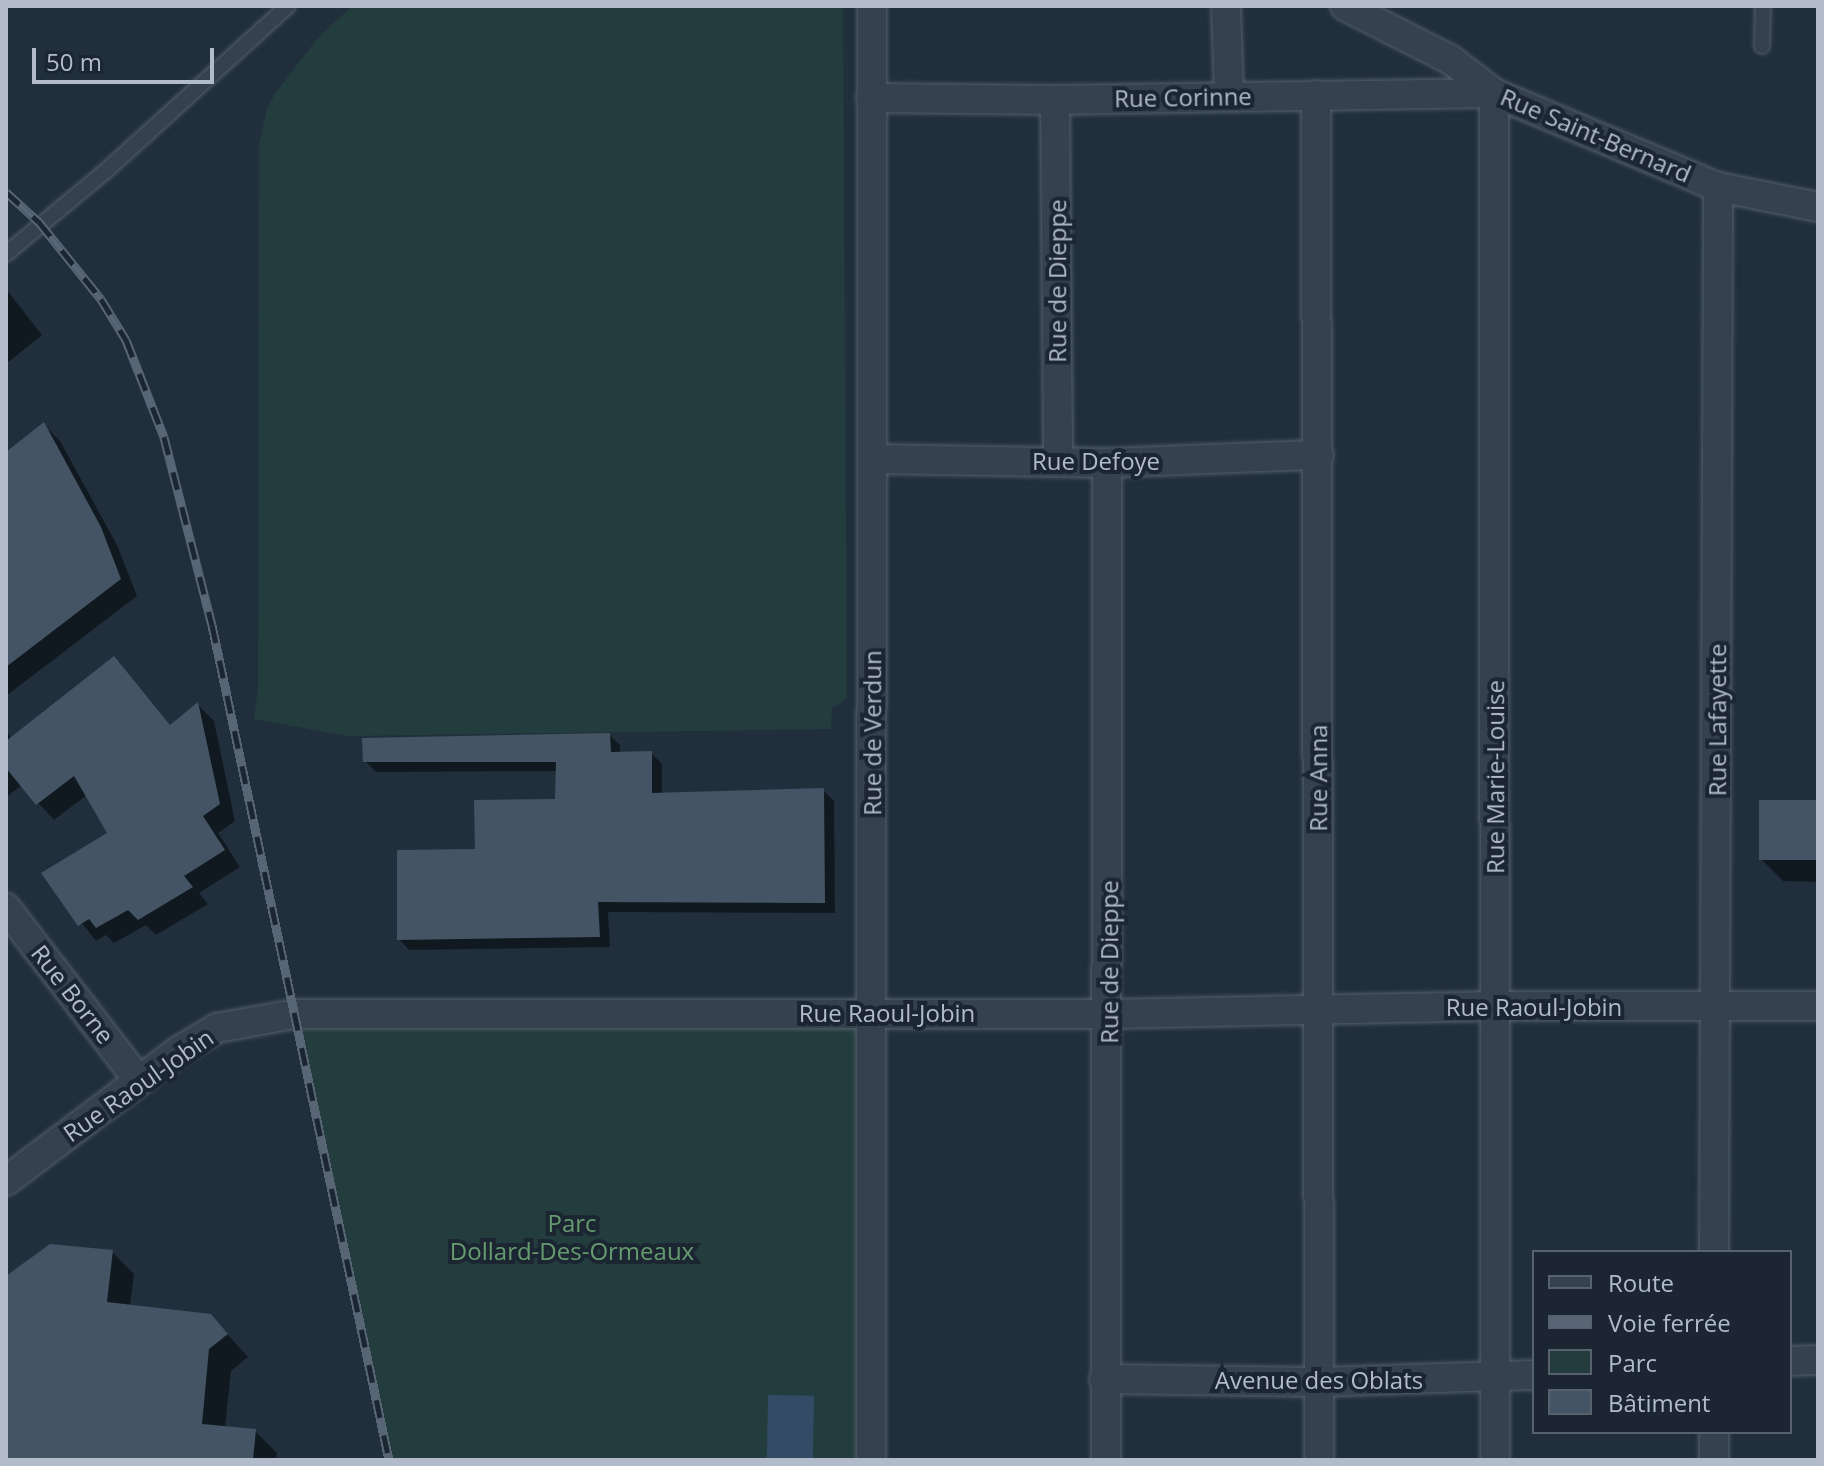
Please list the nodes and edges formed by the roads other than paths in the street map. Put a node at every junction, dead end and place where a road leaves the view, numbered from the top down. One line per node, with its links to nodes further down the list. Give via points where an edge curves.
1 (288, 6): 14 (lane)
2 (872, 6): 10 (street, Rue de Verdun)
3 (1226, 6): 8 (street)
4 (1345, 6): 7 (street, Rue Saint-Bernard, via 1451,60)
5 (1763, 6): 6 (lane)
6 (1762, 46)
7 (1494, 93): 9 (street, Rue Corinne); 12 (street, Rue Saint-Bernard); 20 (street, Rue Marie-Louise)
8 (1229, 95): 9 (street, Rue Corinne); 11 (street, Rue Corinne)
9 (1316, 95): 15 (street, Rue Anna)
10 (871, 98): 11 (street, Rue Corinne); 16 (street, Rue de Verdun)
11 (1055, 100): 17 (street, Rue de Dieppe)
12 (1718, 187): 13 (street, Rue Saint-Bernard); 21 (street, Rue Lafayette)
13 (1818, 207)
14 (6, 254)
15 (1319, 455): 18 (street, Rue Defoye); 23 (street, Rue Anna)
16 (874, 459): 17 (street, Rue Defoye); 24 (street, Rue de Verdun)
17 (1058, 462): 18 (street, Rue Defoye)
18 (1107, 463): 25 (street, Rue de Dieppe)
19 (6, 908): 26 (street, Rue Borne)
20 (1496, 1006): 21 (street, Rue Raoul-Jobin); 23 (street, Rue Raoul-Jobin); 32 (street, Rue Marie-Louise)
21 (1717, 1006): 22 (street, Rue Raoul-Jobin); 28 (street, Rue Lafayette)
22 (1818, 1006)
23 (1317, 1010): 25 (street, Rue Raoul-Jobin); 34 (street, Rue Anna)
24 (872, 1012): 25 (street, Rue Raoul-Jobin); 26 (street, Rue Raoul-Jobin, via 295,1014 217,1028); 36 (street, Rue de Verdun)
25 (1109, 1014): 33 (street, Rue de Dieppe)
26 (139, 1081): 27 (street, Rue Raoul-Jobin)
27 (6, 1181)
28 (1714, 1250)
29 (1818, 1360): 30 (street)
30 (1792, 1361)
31 (1532, 1375): 32 (street, Avenue des Oblats)
32 (1495, 1378): 34 (street, Avenue des Oblats); 39 (street, Rue Marie-Louise)
33 (1104, 1379): 34 (street, Avenue des Oblats); 37 (street, Rue de Dieppe)
34 (1319, 1382): 38 (street, Rue Anna)
35 (1714, 1434): 40 (street)
36 (871, 1460)
37 (1106, 1460)
38 (1319, 1460)
39 (1495, 1460)
40 (1714, 1460)

